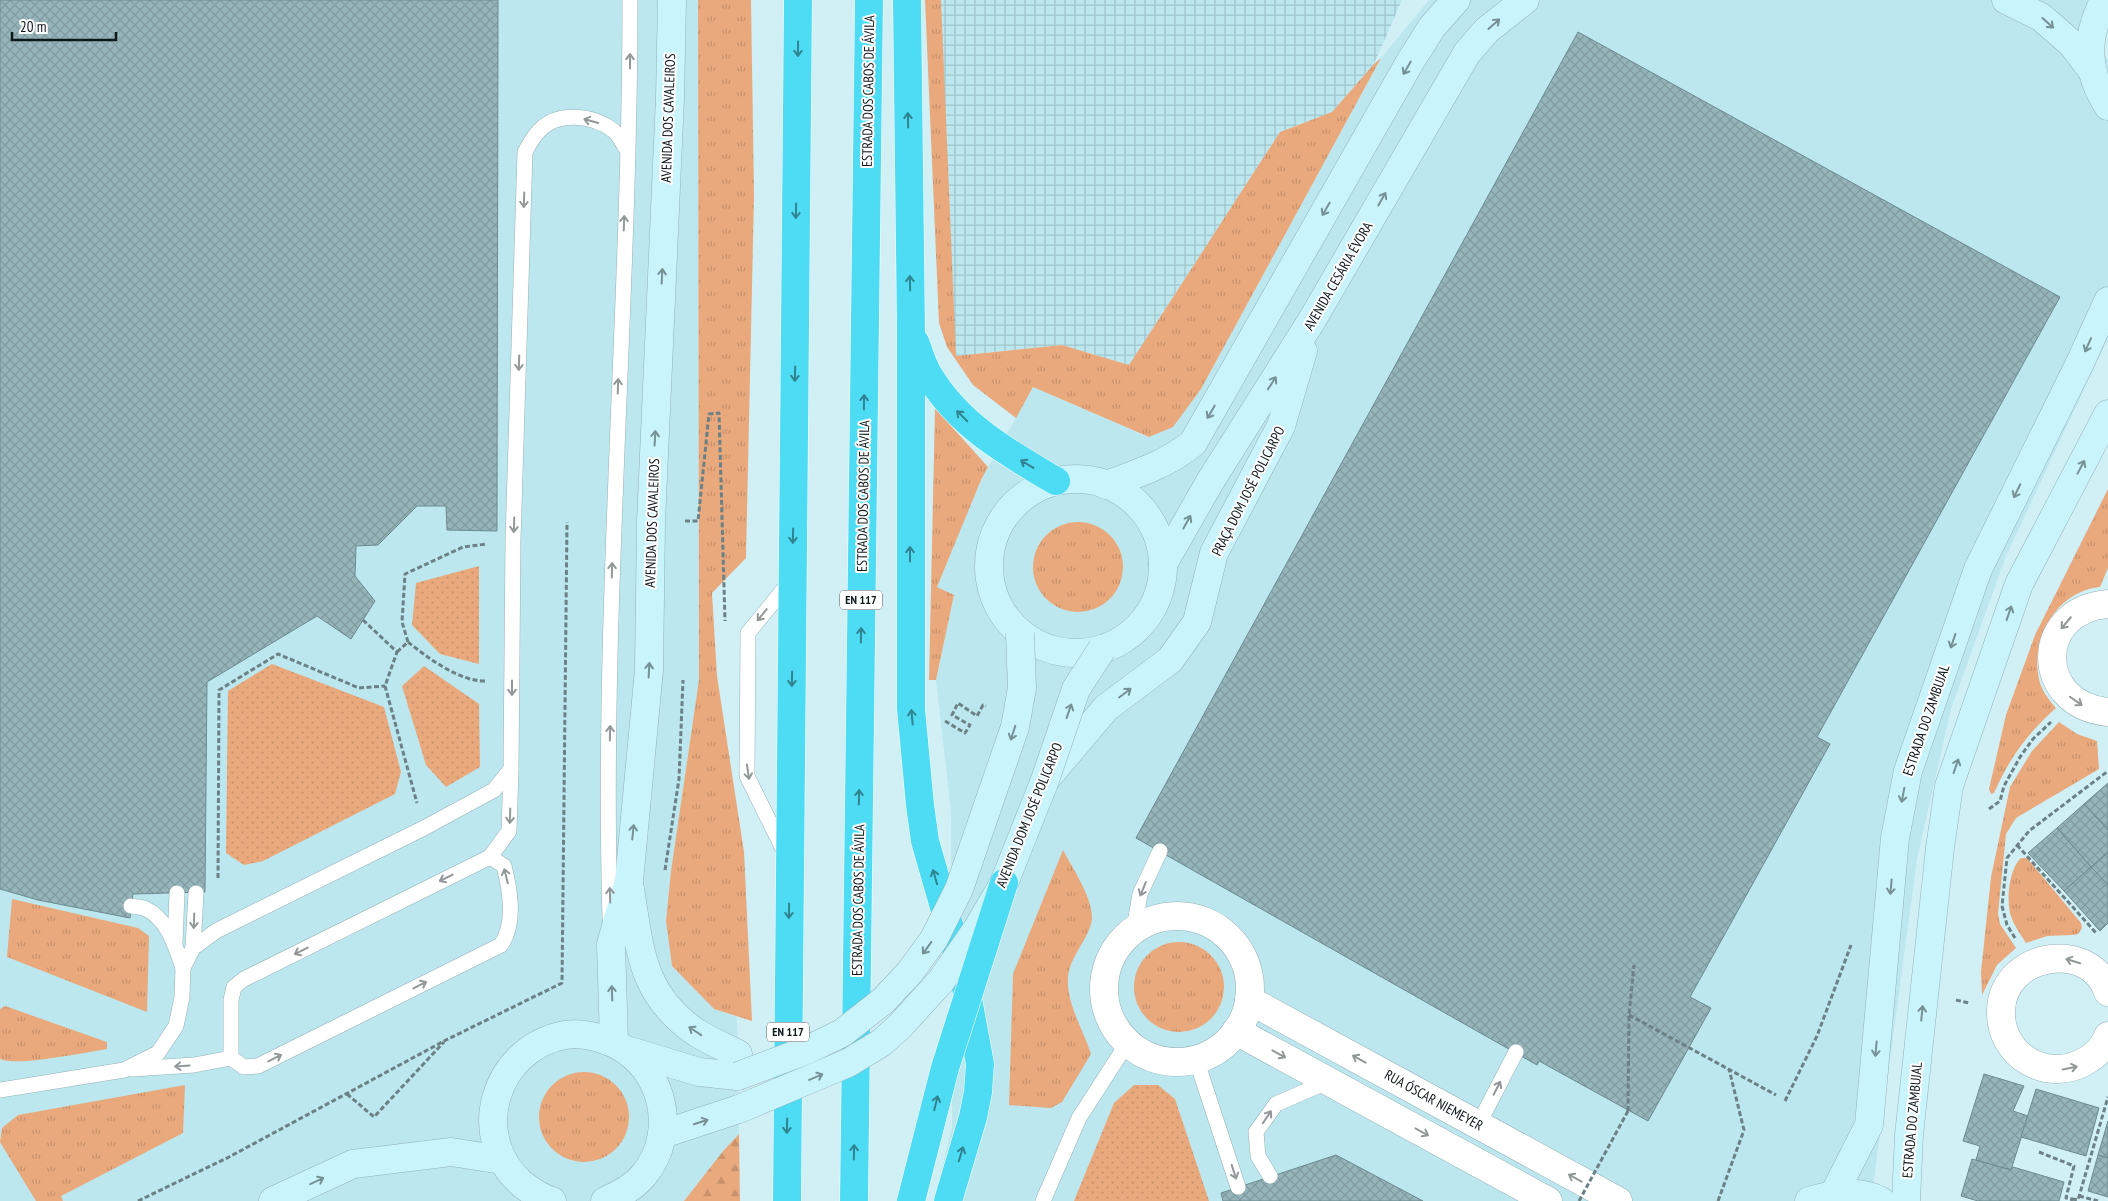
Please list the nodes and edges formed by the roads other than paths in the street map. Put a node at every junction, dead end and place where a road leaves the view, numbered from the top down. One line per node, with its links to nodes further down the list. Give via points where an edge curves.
1 (630, 0): 12 (lane, one-way to 1)
2 (672, 0): 30 (street, AVENIDA DOS CAVALEIROS, one-way to 2, via 649,670 651,522)
3 (798, 0): 20 (highway, EN 117, one-way to 20)
4 (869, 0): 63 (highway, ESTRADA DOS CABOS DE ÁVILA / EN 117, one-way to 4)
5 (907, 0): 15 (highway, one-way to 5)
6 (1456, 0): 18 (street, one-way to 18, via 1432,27 1410,62 1193,443 1162,463)
7 (1525, 0): 14 (street, AVENIDA CESÁRIA ÉVORA, one-way to 7, via 1467,53 1487,30)
8 (2006, 0): 10 (street, one-way to 10, via 2041,17 2072,44)
9 (2104, 0): 10 (street, via 2094,20 2089,44)
10 (2091, 69): 11 (street)
11 (2108, 106)
12 (627, 150): 25 (lane, one-way to 25, via 616,132 578,117 560,118 539,130 525,152 513,540); 37 (lane, one-way to 12, via 613,522)
13 (2108, 301): 58 (street, ESTRADA DO ZAMBUJAL, one-way to 58, via 1978,569 1908,771 1895,838 1869,1125)
14 (1312, 320): 19 (street, AVENIDA CESÁRIA ÉVORA, one-way to 14, via 1211,480); 26 (street, PRAÇA DOM JOSÉ POLICARPO, one-way to 14, via 1106,708 1170,660 1197,622 1214,553 1281,426)
15 (910, 332): 17 (highway, one-way to 15, via 999,448 943,397 928,375); 65 (highway, one-way to 15, via 973,1117 980,1064 964,977 925,842 920,805 911,690)
16 (2108, 414): 70 (street, ESTRADA DO ZAMBUJAL, one-way to 16, via 1911,1116 1949,786 2019,584)
17 (1056, 481): 18 (street, via 1081,479); 22 (street, via 1030,492 1010,509 995,532 989,559 991,587 1002,612)
18 (1106, 485): 19 (street, via 1129,497 1147,516 1158,539)
19 (1163, 564): 23 (street, via 1160,587 1140,626 1122,640)
20 (793, 578): 29 (highway, EN 117, one-way to 29); 29 (lane, one-way to 29, via 748,633 747,776)
21 (2108, 604): 24 (street, one-way to 24, via 2093,605 2076,612 2063,624 2055,640 2052,657 2055,675 2063,691 2092,711)
22 (1020, 633): 23 (street, via 1059,652 1081,653); 49 (street, one-way to 49, bridge, via 1022,688 1015,727 959,889 934,939 883,1001 842,1033 808,1050)
23 (1102, 649): 26 (street, AVENIDA DOM JOSÉ POLICARPO, one-way to 23, bridge, via 1076,689)
24 (2108, 712)
25 (511, 769): 28 (lane, one-way to 28, via 509,831); 38 (lane, via 494,790 216,931)
26 (1045, 780): 31 (street, AVENIDA DOM JOSÉ POLICARPO, bridge)
27 (1160, 851): 35 (lane, one-way to 35, via 1140,894)
28 (490, 857): 47 (lane, one-way to 47, via 244,979 234,987 231,1000); 47 (lane, one-way to 28, via 244,1067 258,1066 501,945 508,935 510,890 504,866)
29 (790, 862): 62 (highway, EN 117, one-way to 62)
30 (629, 881): 37 (street, AVENIDA DOS CAVALEIROS); 49 (street, one-way to 30, via 664,1004 650,982 640,956)
31 (1004, 883): 54 (street, AVENIDA DOM JOSÉ POLICARPO, one-way to 31, bridge, via 739,1109 848,1062 881,1042 941,981); 64 (highway, one-way to 31, bridge, via 945,1068)
32 (177, 893): 36 (lane)
33 (196, 893): 38 (lane, one-way to 38)
34 (131, 906): 36 (lane, via 147,910 162,922)
35 (1134, 930): 41 (street, via 1153,920 1174,916 1195,918 1215,926 1231,940 1243,958 1250,978); 44 (street, via 1119,945 1108,964 1104,985 1106,1006 1114,1026)
36 (175, 943): 39 (lane)
37 (611, 944): 45 (street, AVENIDA DOS CAVALEIROS, one-way to 37)
38 (193, 948): 39 (lane)
39 (183, 968): 50 (lane, via 176,1026 158,1053)
40 (2102, 983): 43 (street, one-way to 43, via 2082,964 2065,958 2048,958 2031,964 2017,974 2006,990 2001,1009 2002,1028 2010,1045 2024,1059 2041,1068 2060,1070 2079,1066 2095,1055)
41 (1249, 1000): 42 (street); 53 (street, RUA ÓSCAR NIEMEYER, one-way to 41)
42 (1236, 1031): 48 (street, via 1225,1044); 51 (street, one-way to 51)
43 (2108, 1039)
44 (1128, 1042): 48 (street, via 1148,1056 1171,1062); 66 (lane, via 1079,1118)
45 (621, 1046): 49 (street, via 698,1072); 54 (street, via 646,1068 658,1088 663,1110); 55 (street, via 590,1035 565,1035 542,1042 522,1055 506,1074 496,1096 492,1120)
46 (1516, 1052): 53 (lane, one-way to 46)
47 (230, 1058): 50 (lane, one-way to 50, via 194,1065)
48 (1196, 1059): 57 (lane, one-way to 57)
49 (738, 1065)
50 (124, 1070): 52 (lane)
51 (1329, 1081): 56 (lane, one-way to 51, via 1258,1156 1256,1132 1276,1104); 67 (street, one-way to 67)
52 (0, 1090)
53 (1478, 1125): 68 (street, RUA ÓSCAR NIEMEYER, one-way to 53)
54 (663, 1134): 59 (street, via 656,1157 642,1177)
55 (502, 1160): 60 (street, one-way to 55, via 353,1164 450,1152); 61 (street, via 514,1177)
56 (1270, 1176)
57 (1238, 1187)
58 (1822, 1197): 69 (street, via 1872,1196)
59 (618, 1198)
60 (273, 1201)
61 (550, 1201)
62 (787, 1201)
63 (854, 1201)
64 (911, 1201)
65 (948, 1201)
66 (1043, 1201)
67 (1548, 1201)
68 (1618, 1201)
69 (1881, 1201)
70 (1906, 1201)

